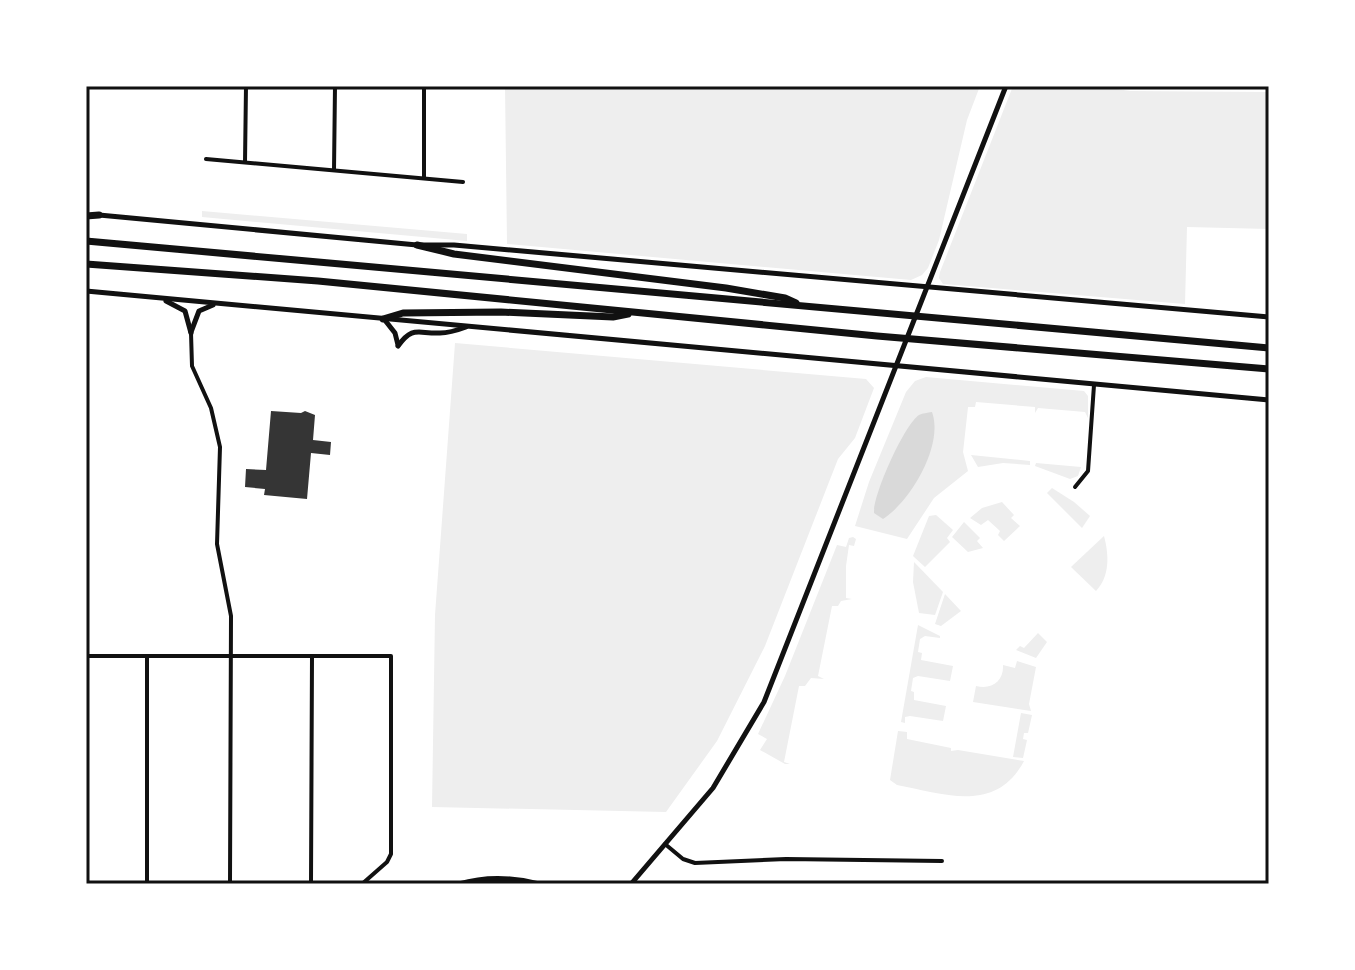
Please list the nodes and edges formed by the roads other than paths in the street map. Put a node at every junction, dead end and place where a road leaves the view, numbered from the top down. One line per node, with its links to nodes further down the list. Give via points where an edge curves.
1 (246, 86): 6 (street)
2 (335, 86): 7 (street)
3 (424, 86): 8 (street)
4 (1006, 86): 15 (main road)
5 (206, 159): 6 (street)
6 (245, 162): 7 (street)
7 (334, 170): 8 (street)
8 (424, 178): 9 (street)
9 (463, 182)
10 (86, 214): 11 (highway)
11 (99, 215): 13 (main road)
12 (86, 241): 19 (highway)
13 (417, 245): 15 (main road); 19 (highway, via 726,288)
14 (86, 264): 20 (highway)
15 (927, 287): 21 (main road); 26 (main road)
16 (86, 291): 17 (main road)
17 (154, 297): 18 (main road); 24 (main road, via 185,311)
18 (226, 304): 22 (main road); 24 (main road, via 199,311)
19 (806, 306): 25 (highway)
20 (634, 312): 22 (highway, via 613,317 403,313); 27 (highway)
21 (1269, 317)
22 (383, 319): 23 (main road); 23 (main road, via 398,346 413,332 442,334)
23 (469, 327): 26 (main road)
24 (191, 333): 33 (street, via 192,366 219,439 217,544 231,616)
25 (1269, 348)
26 (898, 366): 28 (main road); 35 (main road, via 764,702 713,788)
27 (1269, 369)
28 (1094, 385): 29 (main road); 30 (street, via 1088,471)
29 (1269, 400)
30 (1075, 487)
31 (86, 656): 32 (street)
32 (147, 656): 33 (street); 37 (street)
33 (231, 656): 34 (street); 38 (street)
34 (312, 656): 39 (street); 40 (street, via 391,656 391,854)
35 (665, 844): 36 (street, via 695,863); 43 (main road)
36 (942, 861)
37 (147, 884)
38 (230, 884)
39 (311, 884)
40 (362, 884)
41 (459, 884): 42 (main road, via 496,877)
42 (539, 884)
43 (631, 884)

